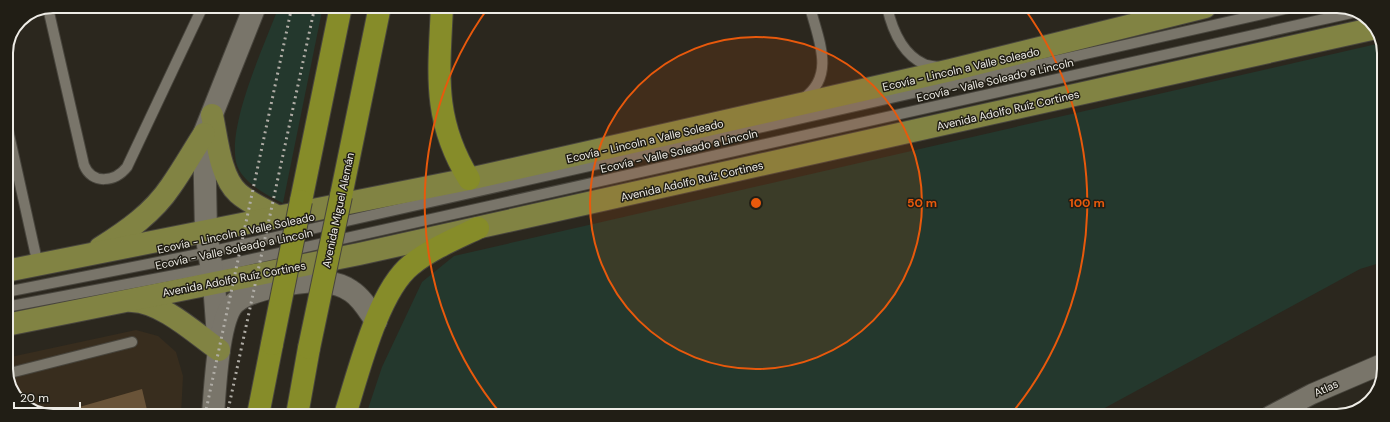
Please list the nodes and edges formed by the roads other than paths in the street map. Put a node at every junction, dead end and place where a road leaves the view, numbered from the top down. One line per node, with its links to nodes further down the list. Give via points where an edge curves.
1 (49, 13): 2 (lane, via 84,165 92,177 106,179 122,174 127,167)
2 (200, 13)
3 (252, 13): 15 (street)
4 (340, 13): 34 (highway, bridge)
5 (379, 13): 35 (highway, Avenida Miguel Alemán, bridge)
6 (442, 13): 17 (highway, via 439,74 442,112 456,158)
7 (812, 13): 14 (lane, via 822,50 822,76 813,92)
8 (889, 13): 13 (lane, via 900,43 911,54 924,64)
9 (1185, 13): 13 (main road, Avenida Adolfo Ruíz Cortines)
10 (1268, 13): 21 (lane, Ecovía - Lincoln a Valle Soleado)
11 (1347, 14): 21 (lane, Ecovía - Valle Soleado a Lincoln)
12 (1370, 29): 19 (main road, Avenida Adolfo Ruíz Cortines)
13 (951, 70): 14 (main road, Avenida Adolfo Ruíz Cortines)
14 (793, 106): 17 (main road, Avenida Adolfo Ruíz Cortines)
15 (208, 125): 18 (main road, via 230,183 238,193); 20 (main road, via 171,187 150,211 129,229); 21 (street)
16 (13, 152): 22 (lane)
17 (469, 179): 18 (main road, Avenida Adolfo Ruíz Cortines)
18 (278, 217): 21 (main road, Avenida Adolfo Ruíz Cortines)
19 (478, 228): 21 (main road, Avenida Adolfo Ruíz Cortines); 27 (highway, via 429,252 410,266 394,284)
20 (90, 255): 21 (main road, Avenida Adolfo Ruíz Cortines); 22 (main road, Avenida Adolfo Ruíz Cortines)
21 (210, 259): 24 (lane, Ecovía - Lincoln a Valle Soleado); 25 (main road, Avenida Adolfo Ruíz Cortines); 26 (lane, Ecovía - Valle Soleado a Lincoln); 30 (street)
22 (38, 265): 23 (main road, Avenida Adolfo Ruíz Cortines)
23 (13, 270)
24 (13, 291)
25 (125, 300): 28 (main road, Avenida Adolfo Ruíz Cortines); 30 (main road, via 154,306 174,317)
26 (13, 305)
27 (376, 321): 30 (street, via 360,298 339,285 325,282 283,285 238,300 227,316); 36 (highway)
28 (13, 324)
29 (132, 342): 32 (lane)
30 (219, 350): 33 (street)
31 (1377, 366): 37 (street, Atlas)
32 (13, 372)
33 (214, 409)
34 (259, 409)
35 (298, 409)
36 (346, 409)
37 (1283, 409)

